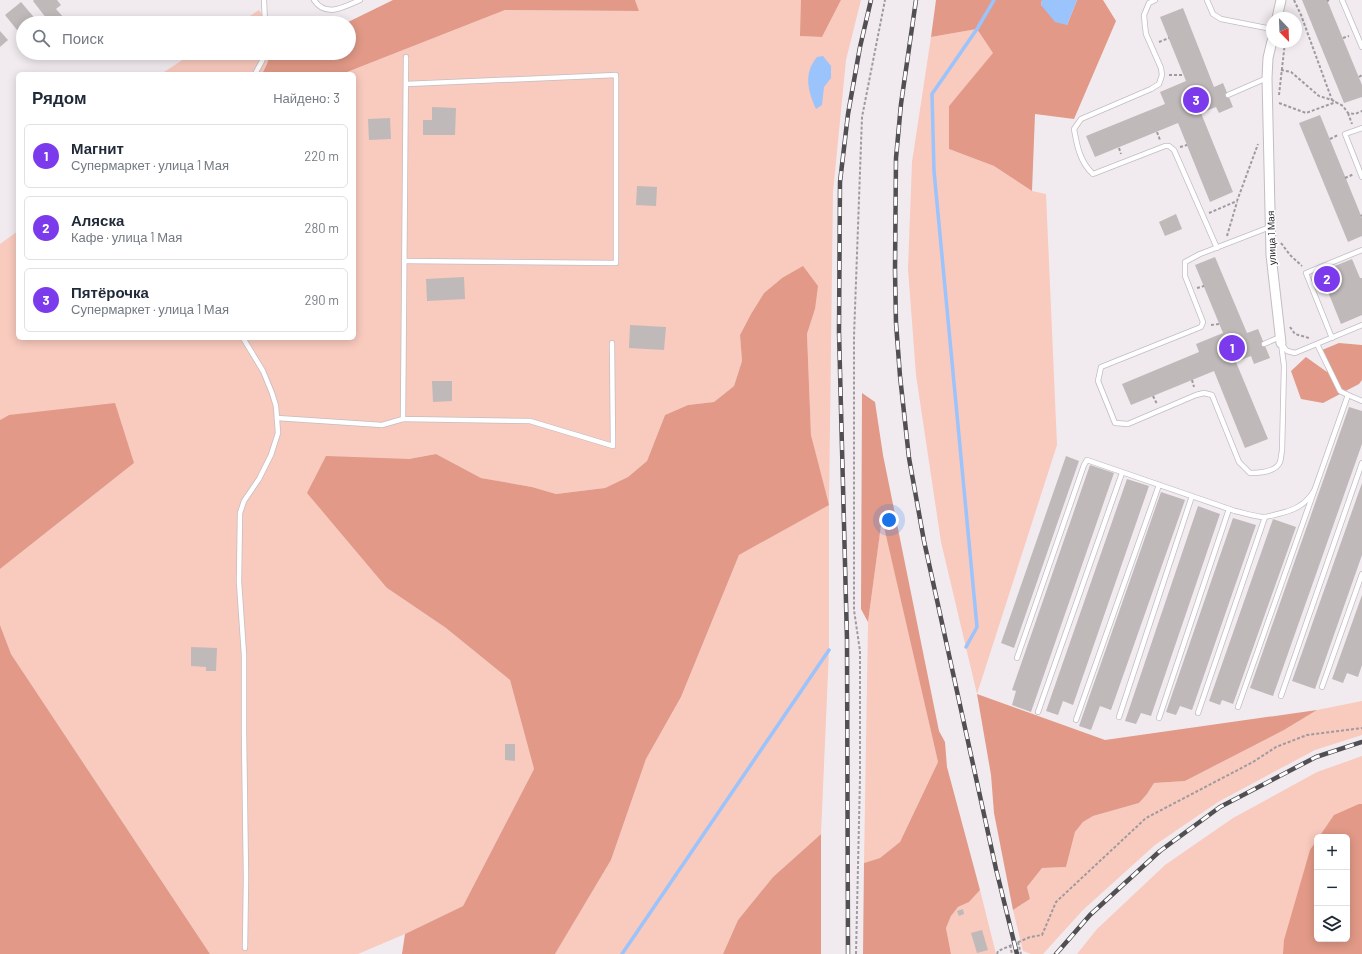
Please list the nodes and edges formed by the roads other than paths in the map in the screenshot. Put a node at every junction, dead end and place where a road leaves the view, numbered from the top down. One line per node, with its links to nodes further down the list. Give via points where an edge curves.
1 (264, 0): 9 (lane)
2 (314, 0): 3 (lane, via 328,11)
3 (360, 0)
4 (1155, 0): 22 (lane, via 1149,3 1144,15 1146,34 1161,68 1159,84 1081,119 1074,129 1078,149 1081,159 1093,174 1169,146 1174,150)
5 (1207, 0): 10 (lane, via 1213,14 1221,19)
6 (1281, 0): 8 (street)
7 (1342, 0): 11 (lane)
8 (1278, 12)
9 (265, 16)
10 (1266, 28)
11 (1362, 47)
12 (1270, 48): 16 (street, улица 1 Мая)
13 (406, 57): 17 (lane)
14 (262, 60): 15 (lane)
15 (256, 72)
16 (1267, 78): 18 (lane); 21 (street, улица 1 Мая)
17 (406, 84): 24 (lane); 24 (lane, via 616,75 616,263)
18 (1228, 95)
19 (1362, 128): 20 (lane, via 1345,134)
20 (1362, 177)
21 (1270, 226): 22 (lane); 28 (street, улица 1 Мая)
22 (1217, 248): 28 (lane, via 1186,262 1185,276 1204,322 1201,327 1100,367 1098,381 1115,423 1128,424 1196,395 1212,395 1239,462 1250,473 1263,473 1274,468 1280,463 1282,451 1284,366)
23 (1362, 250): 26 (lane, via 1306,273)
24 (404, 261): 35 (lane)
25 (1362, 325): 26 (lane)
26 (1332, 338): 31 (lane)
27 (244, 340): 34 (lane, via 263,371 276,406)
28 (1280, 340): 30 (lane); 31 (lane, via 1287,351 1295,353)
29 (612, 343): 35 (lane, via 613,446 530,421)
30 (1264, 344)
31 (1317, 344): 32 (lane, via 1340,391)
32 (1348, 395): 33 (lane); 39 (lane)
33 (1362, 401)
34 (277, 418): 35 (lane, via 382,425); 53 (lane, via 278,433 271,455 244,501 240,513 244,655)
35 (403, 419)
36 (1362, 463): 46 (lane)
37 (1122, 472): 38 (lane); 44 (lane, via 1090,460 1085,462); 48 (lane)
38 (1158, 485): 40 (lane); 52 (lane)
39 (1314, 491): 42 (lane, via 1300,506); 47 (lane)
40 (1192, 496): 41 (lane); 50 (lane)
41 (1229, 509): 42 (lane); 51 (lane)
42 (1265, 517): 49 (lane)
43 (1362, 574): 45 (lane)
44 (1017, 658)
45 (1322, 687)
46 (1281, 696)
47 (1238, 707)
48 (1038, 712)
49 (1198, 714)
50 (1119, 717)
51 (1159, 718)
52 (1076, 720)
53 (245, 948)

